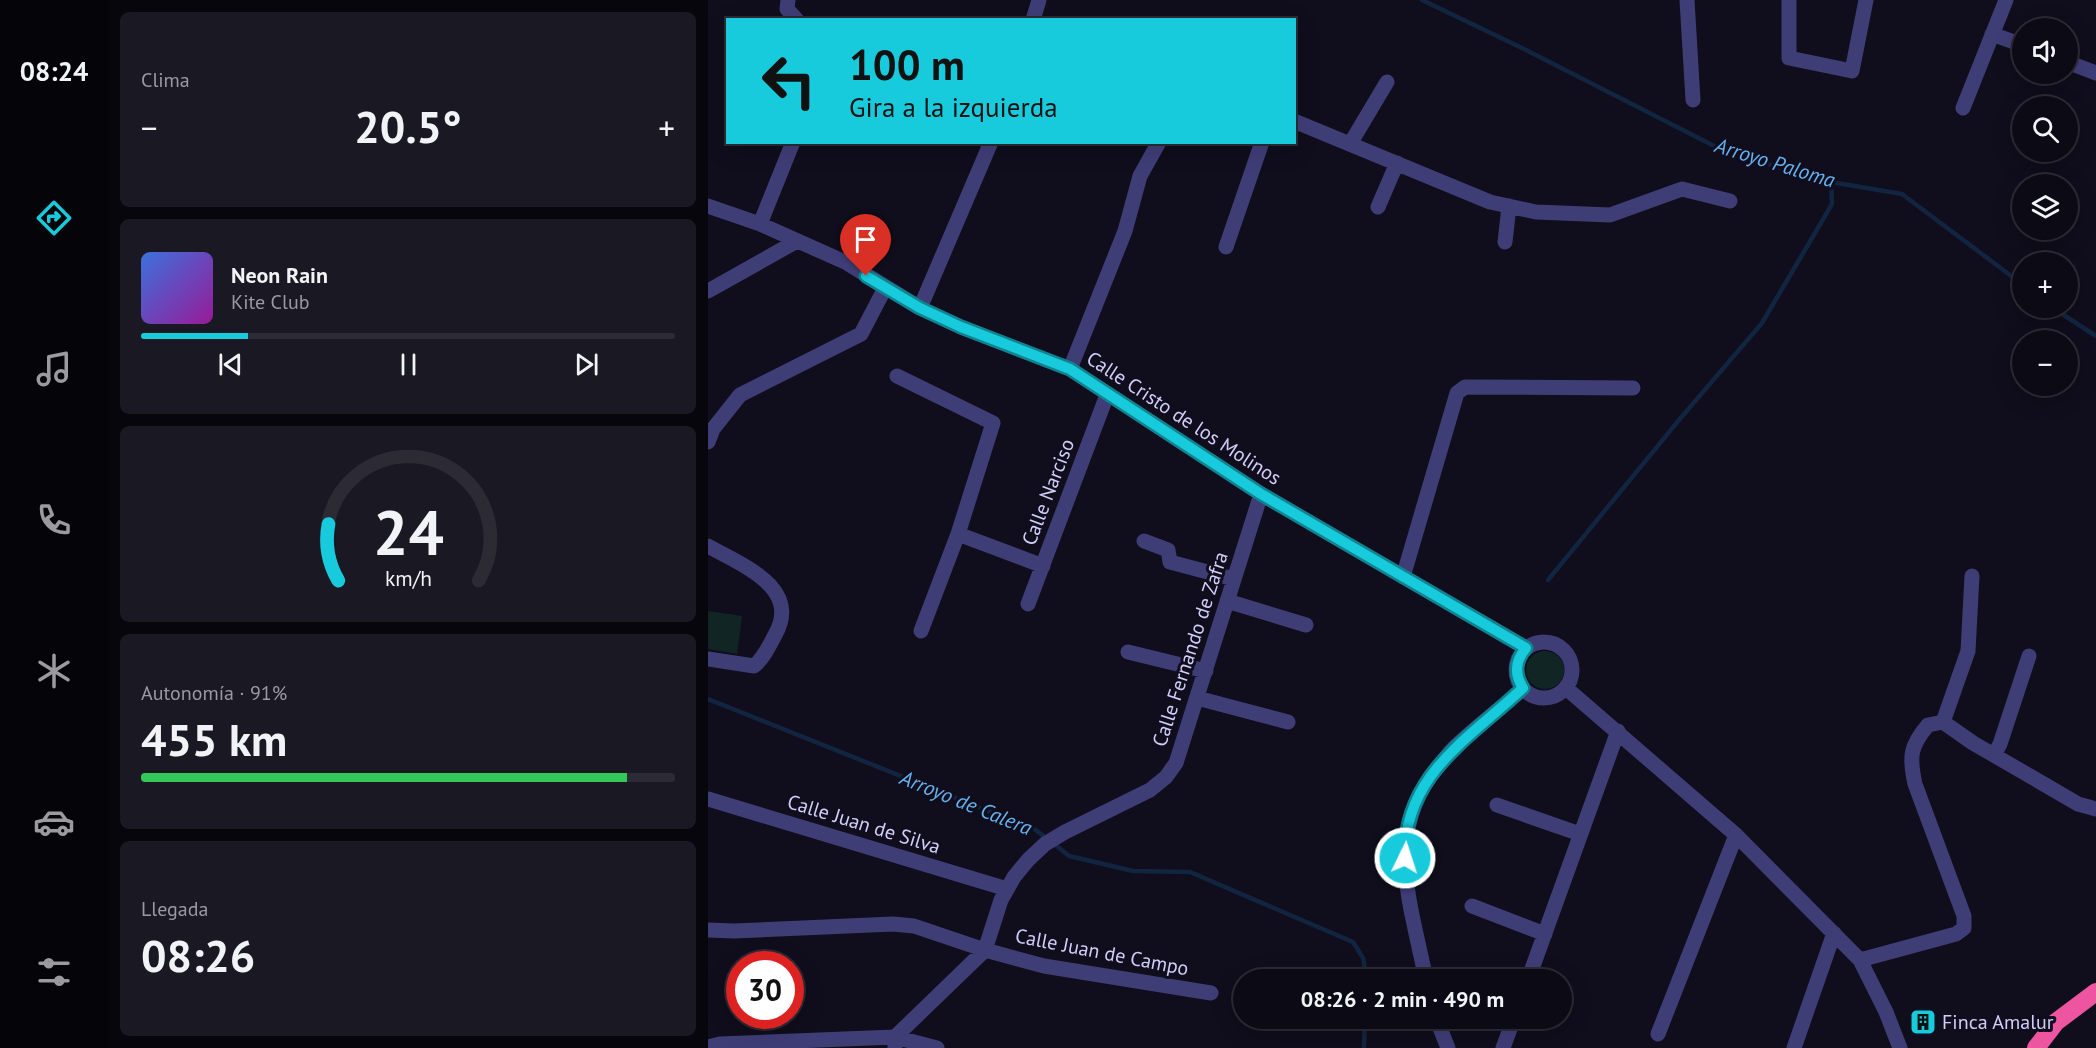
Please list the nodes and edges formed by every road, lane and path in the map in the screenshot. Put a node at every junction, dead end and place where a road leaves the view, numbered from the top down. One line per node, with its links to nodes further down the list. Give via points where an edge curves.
1 (788, 0): 7 (street, via 787,9)
2 (1039, 0): 8 (street)
3 (1687, 0): 14 (street)
4 (1789, 0): 5 (street, via 1789,57 1852,71)
5 (1866, 0)
6 (2006, 0): 9 (street)
7 (795, 18)
8 (1034, 18)
9 (1992, 34): 10 (street); 15 (street)
10 (2012, 41)
11 (2078, 66): 12 (street)
12 (2096, 73)
13 (1387, 82): 21 (street)
14 (1693, 100)
15 (1963, 108)
16 (1296, 122): 21 (street)
17 (792, 144): 27 (street)
18 (990, 144): 33 (street)
19 (1158, 144): 34 (street, via 1140,176 1125,231)
20 (1261, 144): 30 (street)
21 (1350, 144): 22 (street)
22 (1397, 163): 25 (street, via 1490,202); 26 (street)
23 (1730, 201): 25 (street, via 1682,189 1610,215 1536,212)
24 (708, 206): 27 (street, Calle Cristo de los Molinos)
25 (1509, 206): 29 (street)
26 (1378, 207)
27 (760, 224): 28 (street, Calle Cristo de los Molinos)
28 (797, 241): 31 (street, Calle Cristo de los Molinos, via 847,263); 32 (street)
29 (1505, 242)
30 (1226, 247)
31 (885, 288): 33 (street, Calle Cristo de los Molinos); 38 (street, via 861,334 740,394 713,429)
32 (708, 291)
33 (920, 308): 34 (street, Calle Cristo de los Molinos)
34 (1070, 369): 37 (street, Calle Cristo de los Molinos)
35 (897, 376): 40 (street, via 993,423)
36 (1633, 388): 45 (street, via 1465,387 1456,393)
37 (1107, 395): 39 (street, Calle Cristo de los Molinos); 43 (street, Calle Narciso)
38 (708, 442)
39 (1261, 494): 45 (street, Calle Cristo de los Molinos); 46 (street, Calle Fernando de Zafra)
40 (958, 534): 43 (street); 50 (street)
41 (1144, 541): 46 (street, via 1168,550 1170,562)
42 (708, 546): 54 (street, via 770,584 783,610 781,625 761,661 754,666)
43 (1042, 566): 48 (street, Calle Narciso)
44 (1972, 576): 60 (street, via 1968,651)
45 (1403, 577): 51 (street, Calle Cristo de los Molinos)
46 (1234, 579): 47 (street, Calle Fernando de Zafra)
47 (1227, 601): 49 (street); 55 (street, Calle Fernando de Zafra)
48 (1028, 603)
49 (1306, 625)
50 (921, 631)
51 (1526, 648): 56 (street, via 1516,672); 57 (street, via 1543,642 1560,647 1571,662)
52 (1128, 652): 55 (street)
53 (2029, 656): 62 (street)
54 (708, 659)
55 (1206, 671): 58 (street, Calle Fernando de Zafra)
56 (1523, 688): 57 (street, via 1540,698); 75 (street, via 1455,746 1428,778 1408,818 1405,873)
57 (1566, 688): 61 (street)
58 (1197, 698): 59 (street); 68 (street, Calle Fernando de Zafra, via 1176,763 1166,777 1150,790 1039,849)
59 (1288, 722)
60 (1943, 722): 62 (street); 74 (street, via 1928,724 1920,734 1914,743 1911,766 1964,916 1964,928 1956,934)
61 (1618, 731): 66 (street); 67 (street)
62 (1994, 755): 65 (street, via 2078,804)
63 (708, 799): 68 (street, Calle Juan de Silva)
64 (1497, 805): 66 (street)
65 (2096, 809)
66 (1580, 834): 72 (street)
67 (1736, 835): 71 (street); 81 (street)
68 (1007, 889): 73 (street, Calle Fernando de Zafra)
69 (1472, 906): 72 (street)
70 (708, 930): 73 (street, Calle Juan de Campo, via 893,924 914,926)
71 (1834, 933): 74 (street); 87 (street)
72 (1545, 934): 76 (street)
73 (985, 950): 78 (street, Calle Juan de Campo, via 1044,966); 82 (street, Calle Fernando de Zafra)
74 (1860, 960): 88 (street)
75 (1424, 969)
76 (1532, 969)
77 (2096, 992): 89 (highway, via 2056,1022)
78 (1211, 993)
79 (1440, 1029): 85 (street)
80 (1510, 1029): 86 (street)
81 (1658, 1034)
82 (895, 1042): 83 (street); 84 (street)
83 (708, 1047)
84 (937, 1048)
85 (1448, 1048)
86 (1503, 1048)
87 (1794, 1048)
88 (1900, 1048)
89 (2037, 1048)

